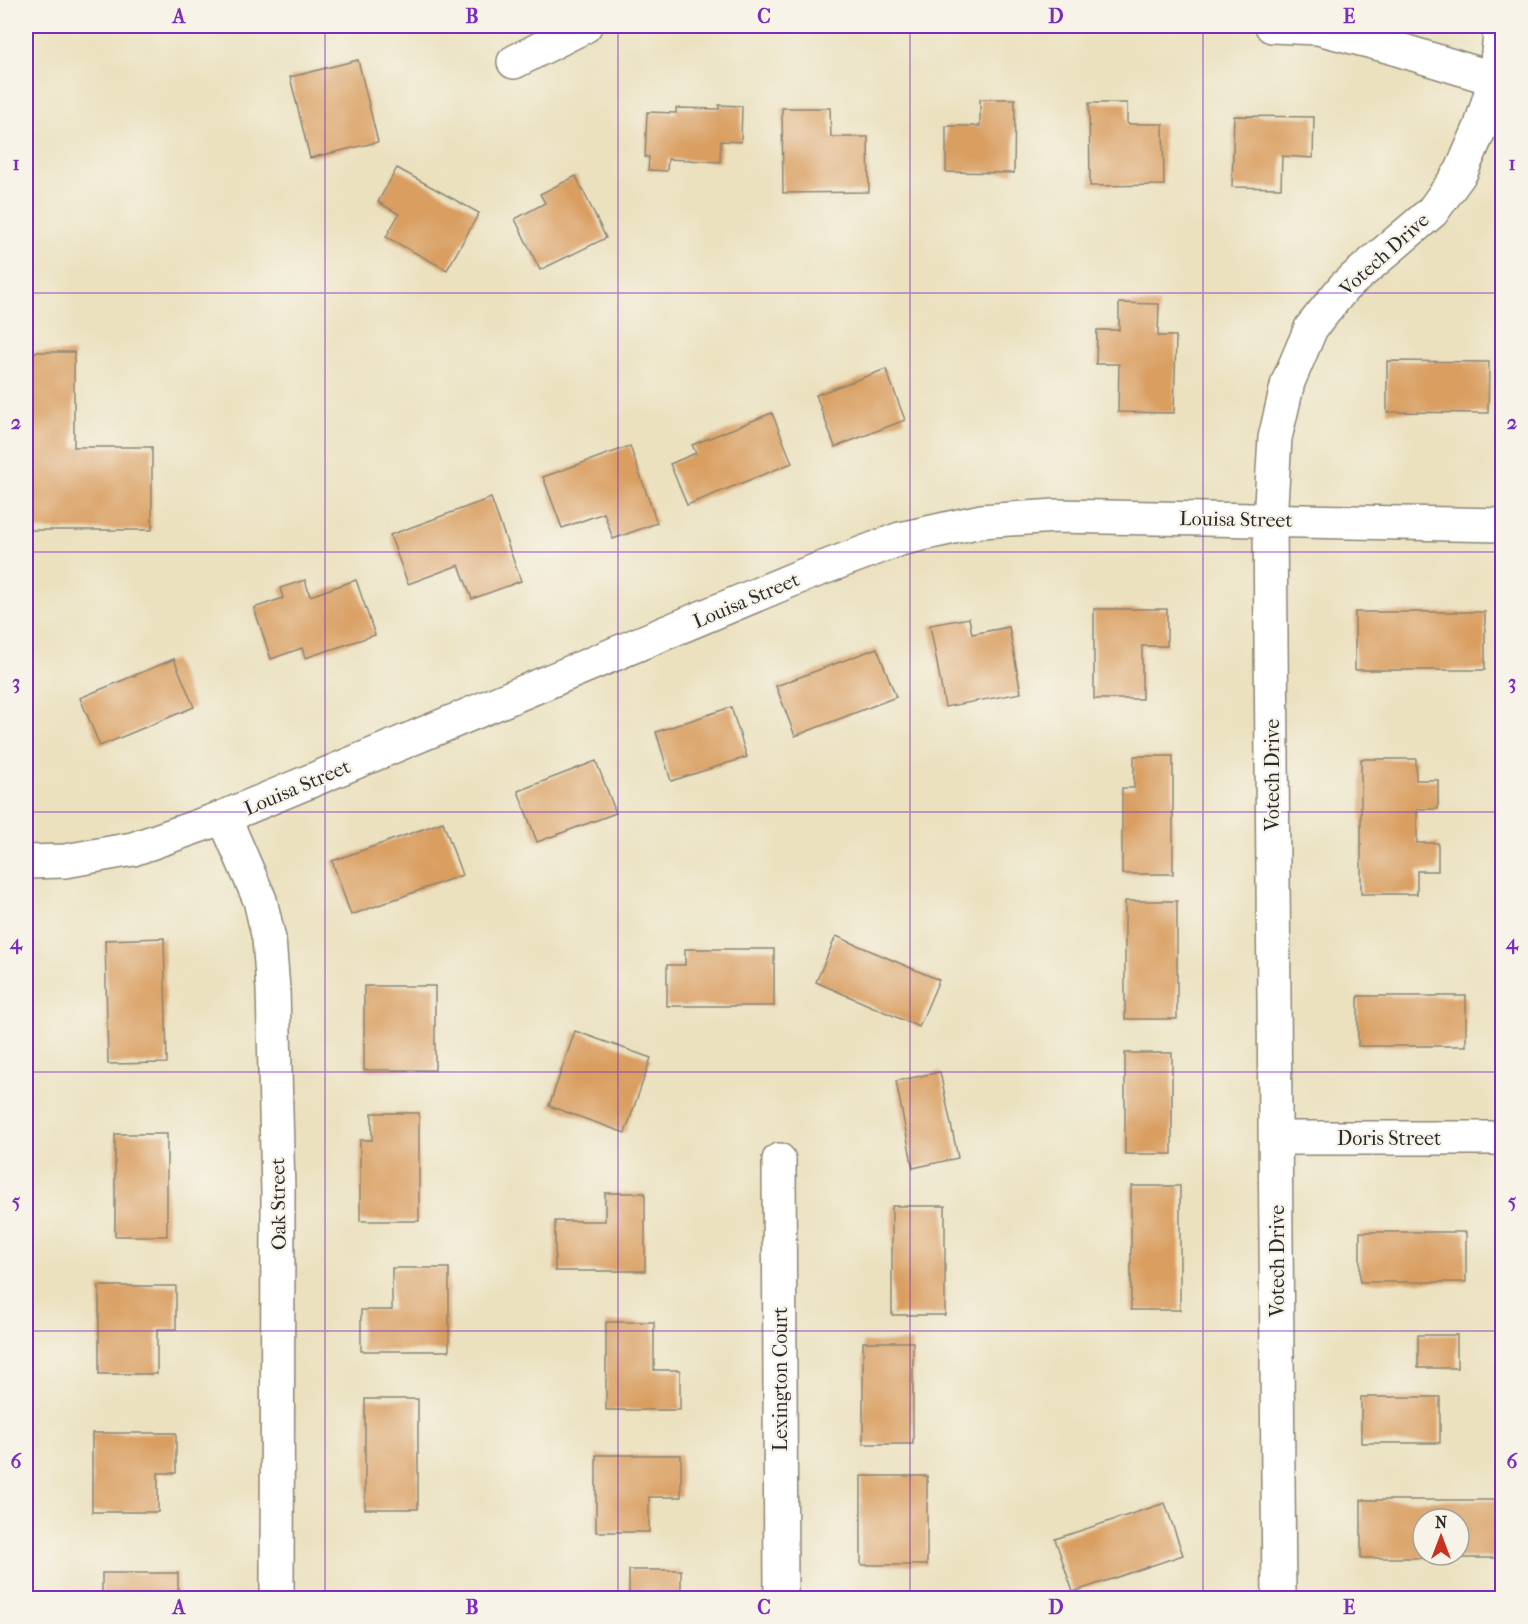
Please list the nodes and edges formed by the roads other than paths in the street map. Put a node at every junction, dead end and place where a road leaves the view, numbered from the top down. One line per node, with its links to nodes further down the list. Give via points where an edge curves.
1 (585, 26): 4 (street)
2 (1272, 26): 5 (street, via 1318,28)
3 (1501, 26): 5 (street, Votech Drive)
4 (514, 62)
5 (1495, 79): 6 (street, Votech Drive, via 1461,172 1432,212 1344,287 1311,328 1288,382 1275,438)
6 (1270, 520): 7 (street, Louisa Street); 8 (street, Louisa Street, via 1056,516 981,521 900,539 799,577); 10 (street, Votech Drive)
7 (1503, 525)
8 (224, 817): 9 (street, Louisa Street, via 133,849 65,861); 13 (street, Oak Street, via 260,900 269,939 273,989 278,1192)
9 (26, 862)
10 (1276, 1138): 11 (street, Doris Street); 15 (street, Votech Drive)
11 (1503, 1138)
12 (779, 1160): 14 (street, Lexington Court)
13 (277, 1599)
14 (781, 1599)
15 (1279, 1599)

